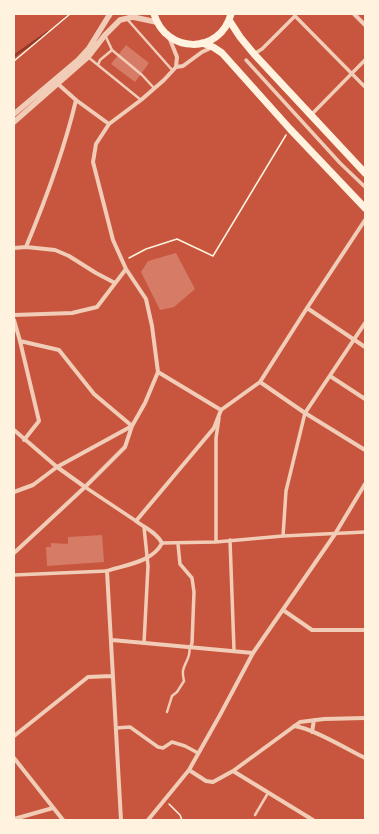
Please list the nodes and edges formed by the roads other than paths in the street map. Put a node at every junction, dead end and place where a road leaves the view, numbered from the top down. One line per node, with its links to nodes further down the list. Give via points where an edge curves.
1 (110, 14): 25 (street, via 90,48)
2 (154, 14): 6 (main road)
3 (354, 14): 7 (street)
4 (126, 17): 6 (street, via 133,16); 8 (street); 18 (lane)
5 (231, 17): 10 (main road, via 223,30 214,38); 13 (main road, via 240,37)
6 (156, 22): 9 (main road)
7 (365, 25)
8 (105, 35): 12 (lane); 14 (street)
9 (169, 37): 10 (main road, via 179,42); 18 (street, via 177,57)
10 (202, 43): 11 (main road)
11 (213, 47): 18 (street); 31 (main road, via 222,53)
12 (112, 50): 17 (lane); 22 (lane)
13 (254, 54): 19 (street, via 295,16); 26 (main road)
14 (88, 57): 17 (lane); 20 (street)
15 (246, 60): 30 (street)
16 (365, 60): 19 (street)
17 (98, 65): 24 (lane)
18 (174, 69): 22 (street)
19 (351, 73): 21 (street); 26 (street)
20 (58, 84): 23 (street); 27 (street)
21 (365, 87)
22 (154, 88): 24 (street)
23 (76, 100): 28 (street); 33 (street, via 63,149)
24 (141, 100): 28 (street)
25 (14, 114)
26 (310, 115): 29 (main road)
27 (14, 122)
28 (110, 124): 35 (street, via 96,144 93,162 112,240)
29 (365, 173)
30 (365, 187)
31 (365, 208)
32 (365, 220): 37 (street)
33 (26, 247): 34 (street); 36 (street, via 55,250)
34 (14, 248)
35 (126, 269): 36 (street); 44 (street, via 146,299)
36 (115, 283): 38 (street, via 97,307 72,313)
37 (307, 308): 41 (street); 46 (street)
38 (14, 315)
39 (14, 320): 42 (street)
40 (365, 323): 41 (street)
41 (354, 340): 43 (street); 45 (street)
42 (20, 341): 50 (street, via 59,350 94,394); 52 (street, via 39,421)
43 (365, 347)
44 (158, 372): 48 (street); 50 (street, via 145,404)
45 (330, 376): 47 (street); 49 (street)
46 (260, 382): 48 (street); 49 (street)
47 (365, 399)
48 (221, 410): 58 (street, via 214,428); 64 (street, via 216,438)
49 (305, 413): 53 (street); 62 (street, via 286,491)
50 (132, 426): 54 (street); 56 (street, via 124,447)
51 (14, 430): 52 (street)
52 (24, 440): 54 (street)
53 (365, 450)
54 (57, 467): 56 (street); 57 (street, via 33,486)
55 (365, 484): 61 (street)
56 (85, 487): 58 (street); 67 (street)
57 (14, 492)
58 (136, 521): 59 (street)
59 (144, 527): 66 (street, via 159,537); 68 (street)
60 (365, 532): 61 (street)
61 (335, 534): 62 (street); 71 (street)
62 (283, 536): 63 (street)
63 (230, 540): 64 (street); 76 (street)
64 (216, 542): 65 (street)
65 (178, 544): 66 (street); 75 (street, via 180,564 192,578 194,592)
66 (161, 545): 68 (street, via 156,553)
67 (14, 553)
68 (147, 558): 69 (street); 74 (street)
69 (107, 571): 70 (street); 73 (street)
70 (14, 575)
71 (283, 610): 72 (street, via 312,630); 77 (street)
72 (365, 630)
73 (112, 640): 74 (street); 78 (street)
74 (144, 643): 75 (street)
75 (191, 646): 76 (street); 79 (lane, via 181,672 184,681 172,696)
76 (234, 650): 77 (street)
77 (253, 653): 86 (street)
78 (112, 676): 83 (street); 85 (street, via 88,677)
79 (168, 712)
80 (365, 718): 81 (street)
81 (314, 720): 82 (street); 84 (street)
82 (293, 726): 84 (street); 90 (street)
83 (116, 728): 86 (street, via 130,727 158,747 163,748 172,742); 96 (street)
84 (312, 732): 88 (street)
85 (14, 736)
86 (198, 753): 89 (street)
87 (14, 758): 92 (street)
88 (365, 758)
89 (189, 770): 90 (street, via 206,781 213,782); 97 (street)
90 (233, 771): 91 (street)
91 (268, 793): 93 (lane); 98 (street)
92 (53, 808): 94 (street); 95 (street)
93 (255, 815)
94 (14, 818)
95 (63, 820)
96 (121, 820)
97 (148, 820)
98 (313, 820)

